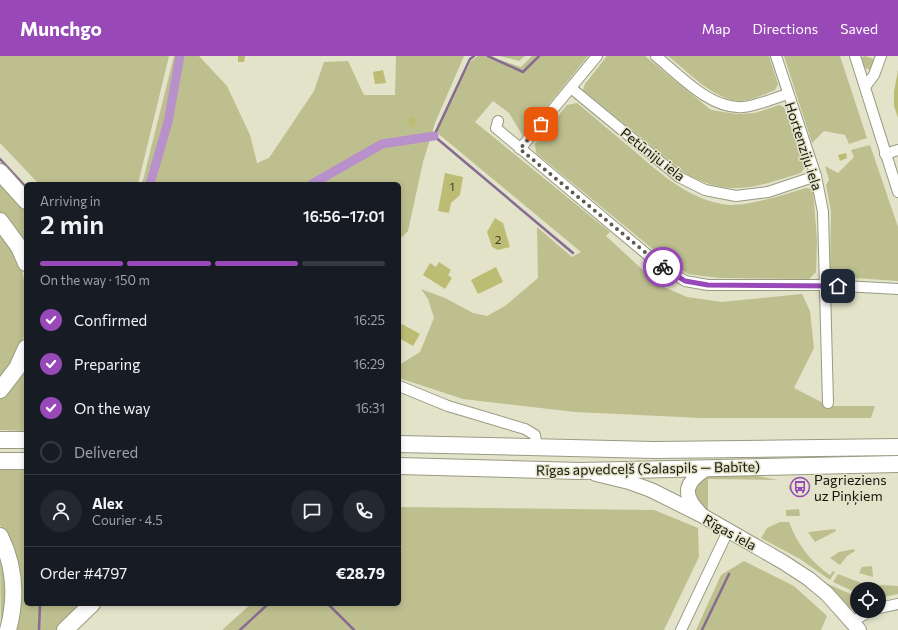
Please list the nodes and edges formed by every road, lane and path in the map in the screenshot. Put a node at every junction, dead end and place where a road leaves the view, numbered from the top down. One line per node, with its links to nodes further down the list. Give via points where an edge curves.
1 (597, 56): 7 (street)
2 (656, 56): 8 (street, via 711,100 727,106 743,107)
3 (776, 56): 8 (street, Hortenziju iela)
4 (855, 56): 6 (street)
5 (881, 56): 6 (street, via 874,75)
6 (864, 87): 12 (street)
7 (571, 88): 10 (street); 14 (street, Petūniju iela, via 679,177 705,190 736,196 768,192)
8 (788, 94): 14 (street, Hortenziju iela)
9 (498, 121): 10 (street, via 496,128)
10 (520, 149): 19 (street, via 655,262 685,281 708,285)
11 (898, 150): 12 (street)
12 (885, 154): 15 (street)
13 (0, 172): 16 (highway)
14 (816, 176): 19 (street, Hortenziju iela, via 823,212)
15 (898, 192)
16 (24, 199)
17 (0, 221): 18 (highway)
18 (24, 258)
19 (825, 285): 20 (street); 24 (street, Hortenziju iela)
20 (898, 289)
21 (24, 352): 23 (highway, via 17,368)
22 (401, 387): 28 (street, via 448,406 526,429 535,435)
23 (0, 390)
24 (828, 403)
25 (0, 440): 26 (highway)
26 (24, 440)
27 (401, 444): 28 (highway, Rīgas apvedceļš (Salaspils — Babīte))
28 (536, 447): 29 (highway, Rīgas apvedceļš (Salaspils — Babīte), via 654,450)
29 (898, 447)
30 (0, 460): 31 (highway)
31 (24, 461)
32 (898, 464): 34 (highway, Rīgas apvedceļš (Salaspils — Babīte))
33 (401, 466): 35 (highway, Rīgas apvedceļš (Salaspils — Babīte))
34 (706, 469): 35 (highway, Rīgas apvedceļš (Salaspils — Babīte)); 36 (main road, via 694,477 688,493 688,499)
35 (580, 471): 36 (main road, Rīgas iela, via 629,482 651,490)
36 (703, 516): 37 (main road, Rīgas iela)
37 (728, 531): 43 (main road, Rīgas iela, via 809,579 840,607); 46 (street)
38 (0, 536): 44 (highway, via 11,565 15,590)
39 (898, 604): 41 (street)
40 (90, 606): 45 (highway)
41 (886, 607)
42 (863, 618): 43 (street)
43 (855, 626)
44 (8, 630)
45 (64, 630)
46 (680, 630)

